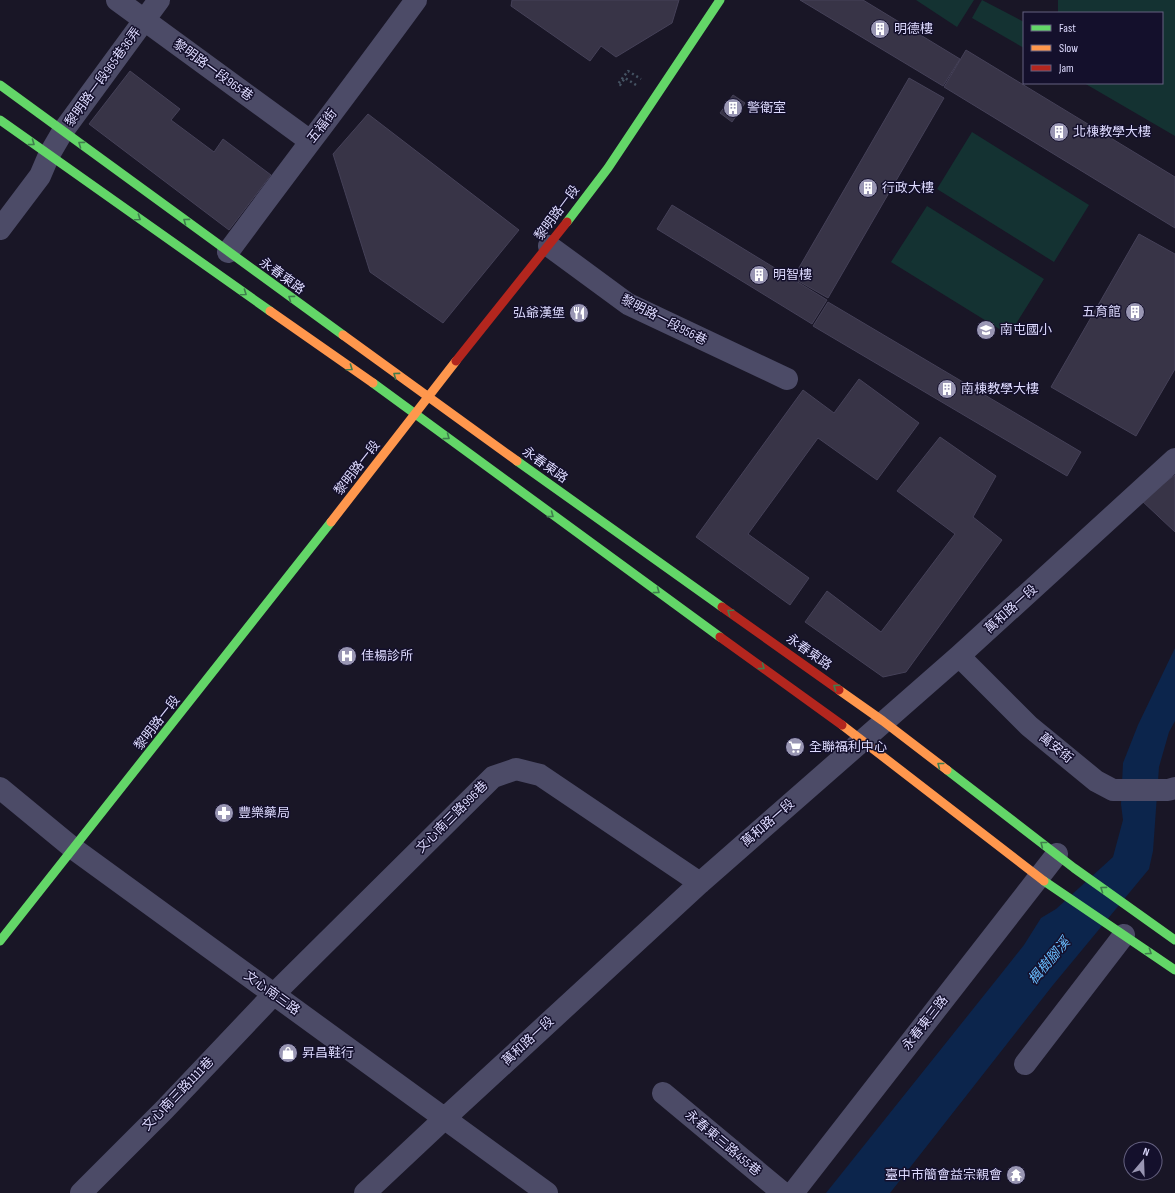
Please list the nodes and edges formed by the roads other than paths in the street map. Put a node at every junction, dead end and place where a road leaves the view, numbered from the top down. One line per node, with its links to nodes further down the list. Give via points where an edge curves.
1 (117, 0): 5 (street, 黎明路一段965巷)
2 (159, 0): 5 (street, 黎明路一段965巷36弄)
3 (416, 0): 9 (street, 五福街)
4 (720, 0): 12 (street, 黎明路一段, via 608,168)
5 (144, 20): 8 (street, 黎明路一段965巷36弄); 9 (street, 黎明路一段965巷)
6 (0, 85): 8 (street, 永春東路)
7 (0, 120): 10 (street, one-way to 10)
8 (63, 131): 10 (street, 黎明路一段965巷36弄); 13 (street, 永春東路, one-way to 8)
9 (310, 141): 13 (street, 五福街)
10 (49, 155): 11 (street, 黎明路一段965巷36弄, via 40,176); 16 (street, one-way to 16)
11 (0, 228)
12 (549, 246): 14 (street, 黎明路一段956巷, via 628,304); 15 (street, 黎明路一段)
13 (228, 252): 15 (street, 永春東路, one-way to 13)
14 (787, 379)
15 (427, 398): 16 (street, 黎明路一段); 19 (street, 永春東路, one-way to 15)
16 (416, 414): 20 (street, one-way to 20); 23 (street, 黎明路一段)
17 (1175, 459): 18 (street, 萬和路一段)
18 (959, 656): 19 (street, 萬和路一段); 22 (street, 萬安街, via 1029,726 1096,781 1113,790)
19 (883, 721): 20 (street, 萬和路一段); 24 (street, 永春東路, one-way to 19)
20 (863, 740): 25 (street); 26 (street, 萬和路一段)
21 (0, 788): 23 (street, 文心南三路)
22 (1171, 789)
23 (74, 849): 29 (street, 黎明路一段); 31 (street, 文心南三路)
24 (1056, 854): 25 (street, 永春東三路); 28 (street, 永春東路, one-way to 24)
25 (1038, 877): 27 (street); 39 (street, 永春東三路)
26 (700, 883): 31 (street, 文心南三路996巷, via 540,775 516,769 493,777); 34 (street, 萬和路一段)
27 (1121, 932): 30 (street, one-way to 30); 32 (street)
28 (1175, 940)
29 (0, 941)
30 (1175, 970)
31 (274, 994): 34 (street, 文心南三路); 35 (street, 文心南三路1111巷)
32 (1025, 1064)
33 (663, 1093): 38 (street, 永春東三路455巷)
34 (444, 1118): 36 (street, 萬和路一段); 37 (street, 文心南三路)
35 (82, 1193)
36 (365, 1193)
37 (547, 1193)
38 (783, 1193)
39 (793, 1193)

